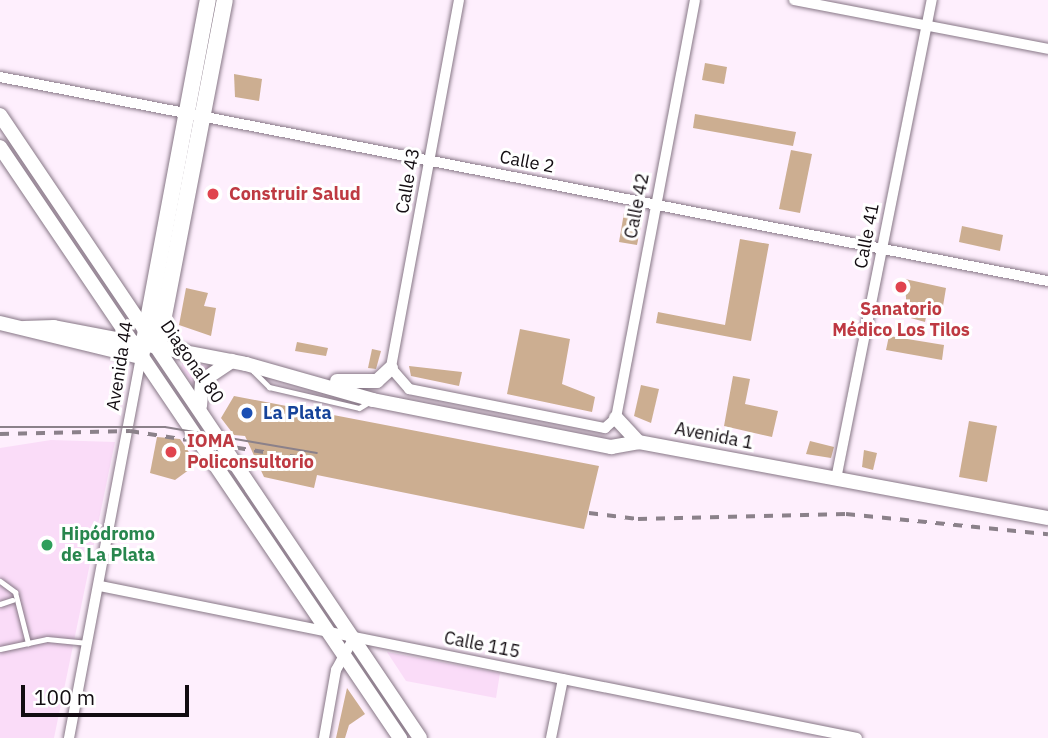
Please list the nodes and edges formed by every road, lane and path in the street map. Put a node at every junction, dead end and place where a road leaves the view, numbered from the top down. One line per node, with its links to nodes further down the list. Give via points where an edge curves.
1 (208, 0): 10 (main road, Avenida 44)
2 (225, 0): 12 (main road, Avenida 44)
3 (459, 0): 14 (street, Calle 43)
4 (695, 0): 15 (street, Calle 42)
5 (794, 0): 7 (street)
6 (932, 0): 7 (street, Calle 41)
7 (927, 26): 8 (street); 16 (street, Calle 41)
8 (1048, 49)
9 (0, 77): 10 (street, Calle 2)
10 (186, 109): 12 (street, Calle 2); 19 (main road, Avenida 44)
11 (0, 115): 19 (main road, Diagonal 80)
12 (202, 116): 14 (street, Calle 2); 19 (main road, Avenida 44)
13 (0, 147): 19 (main road, Diagonal 80)
14 (429, 161): 15 (street, Calle 2); 21 (street, Calle 43)
15 (654, 204): 16 (street, Calle 2); 25 (street, Calle 42)
16 (883, 248): 17 (street, Calle 2); 27 (street, Calle 41)
17 (1048, 281)
18 (0, 323): 19 (main road, Avenida 1, via 52,340)
19 (144, 344): 20 (main road, Avenida 1); 24 (main road, Diagonal 80); 30 (street, Avenida 44); 33 (main road, Diagonal 80)
20 (239, 362): 22 (main road, Avenida 1); 23 (lane, Avenida 1, via 269,387 359,408); 24 (main road, via 202,381)
21 (391, 368): 22 (main road, via 375,382); 25 (street, via 409,389 603,428)
22 (325, 381): 23 (main road, Avenida 1)
23 (373, 400): 26 (main road, Avenida 1, via 611,447)
24 (200, 408): 34 (main road, Diagonal 80)
25 (616, 418): 26 (main road)
26 (638, 442): 27 (main road, Avenida 1)
27 (836, 478): 28 (main road, Avenida 1)
28 (1048, 518)
29 (0, 581): 31 (lane, via 12,586)
30 (100, 586): 33 (street, Calle 115); 36 (street, Avenida 44)
31 (12, 600): 32 (lane); 35 (lane)
32 (0, 604)
33 (328, 632): 34 (street, Calle 115); 38 (main road, Diagonal 80)
34 (354, 637): 38 (street); 39 (street, Calle 115); 44 (main road, Diagonal 80)
35 (28, 643): 36 (lane); 37 (lane)
36 (88, 643): 41 (street, Avenida 44)
37 (0, 649)
38 (343, 654): 42 (street); 43 (main road, Diagonal 80)
39 (563, 679): 40 (street, Calle 115); 45 (street)
40 (796, 732): 46 (street, Calle 115)
41 (69, 738)
42 (324, 738)
43 (400, 738)
44 (420, 738)
45 (551, 738)
46 (857, 738)

